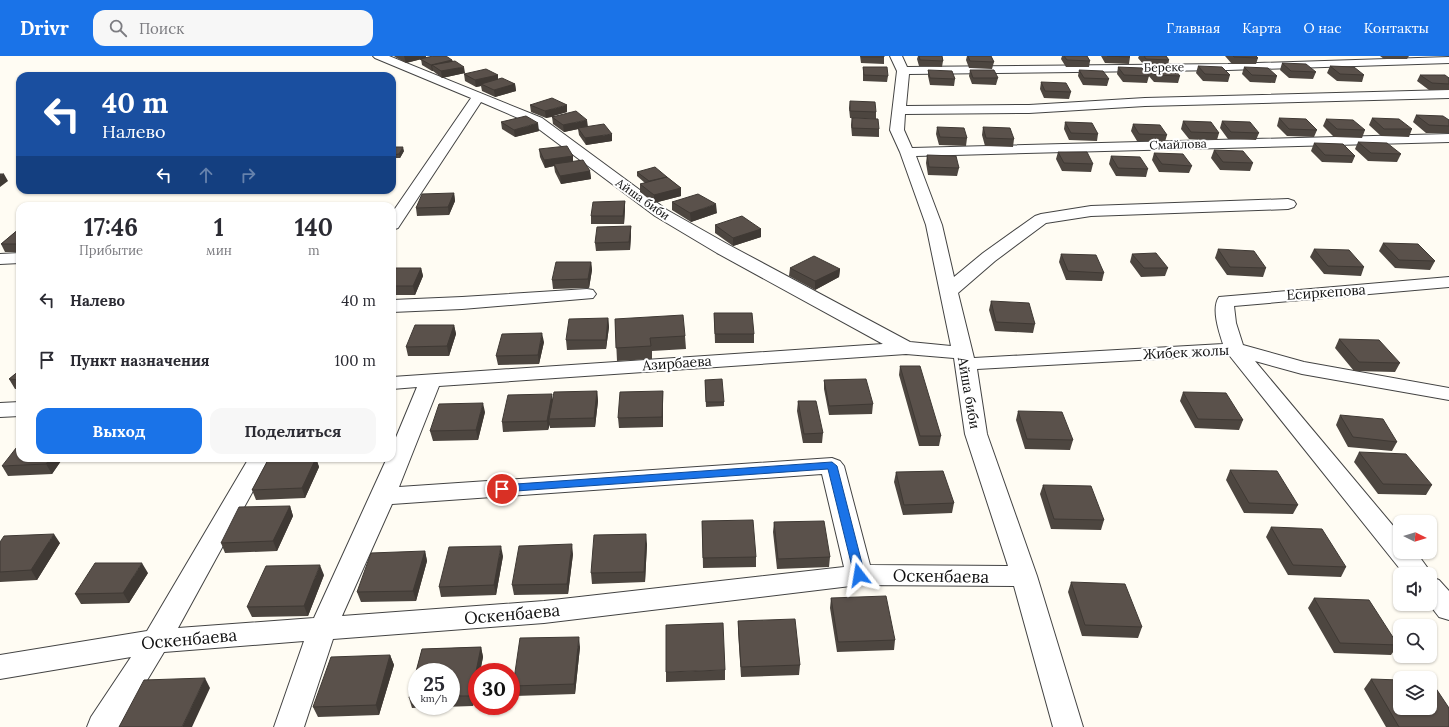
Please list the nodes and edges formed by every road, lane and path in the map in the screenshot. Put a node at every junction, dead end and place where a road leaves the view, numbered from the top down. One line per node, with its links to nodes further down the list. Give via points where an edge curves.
1 (379, 56): 6 (street, Айша биби)
2 (1426, 58): 3 (street, Береке); 4 (street, Береке, via 1228,67)
3 (1449, 60)
4 (899, 63): 7 (street, Айша биби)
5 (1449, 94): 7 (street, via 1152,101 1029,109)
6 (478, 97): 11 (street); 18 (street, Айша биби, via 537,121 661,213)
7 (900, 110): 9 (street, Айша биби, via 897,130)
8 (1449, 138): 9 (street, Смайлова)
9 (907, 152): 15 (street, Айша биби, via 934,225)
10 (1288, 204): 15 (street, via 1091,211 1041,219 989,257)
11 (396, 219)
12 (16, 258): 13 (street)
13 (0, 259)
14 (1449, 282): 19 (street, Есиркепова, via 1225,301 1226,323)
15 (948, 292): 20 (street, Айша биби)
16 (587, 294): 17 (street)
17 (396, 306)
18 (906, 348): 20 (street, Азирбаева); 21 (street, Азирбаева)
19 (1234, 349): 20 (street, Жибек жолы); 23 (street, Жибек жолы, via 1302,368); 28 (street)
20 (964, 359): 32 (street, Айша биби, via 976,434)
21 (431, 380): 22 (street, Азирбаева); 27 (street)
22 (396, 383)
23 (1449, 394)
24 (16, 409): 25 (street)
25 (0, 410)
26 (258, 462): 36 (street)
27 (383, 496): 31 (street, via 832,466); 35 (street)
28 (1393, 541)
29 (1407, 559): 30 (street)
30 (1414, 567)
31 (859, 575): 32 (street, Оскенбаева); 35 (street, Оскенбаева, via 544,612)
32 (1024, 576): 40 (street, Айша биби)
33 (1437, 595): 34 (street)
34 (1449, 609)
35 (323, 628): 36 (street, Оскенбаева); 39 (street)
36 (156, 641): 37 (street, Оскенбаева); 38 (street)
37 (0, 667)
38 (102, 727)
39 (288, 727)
40 (1068, 727)

